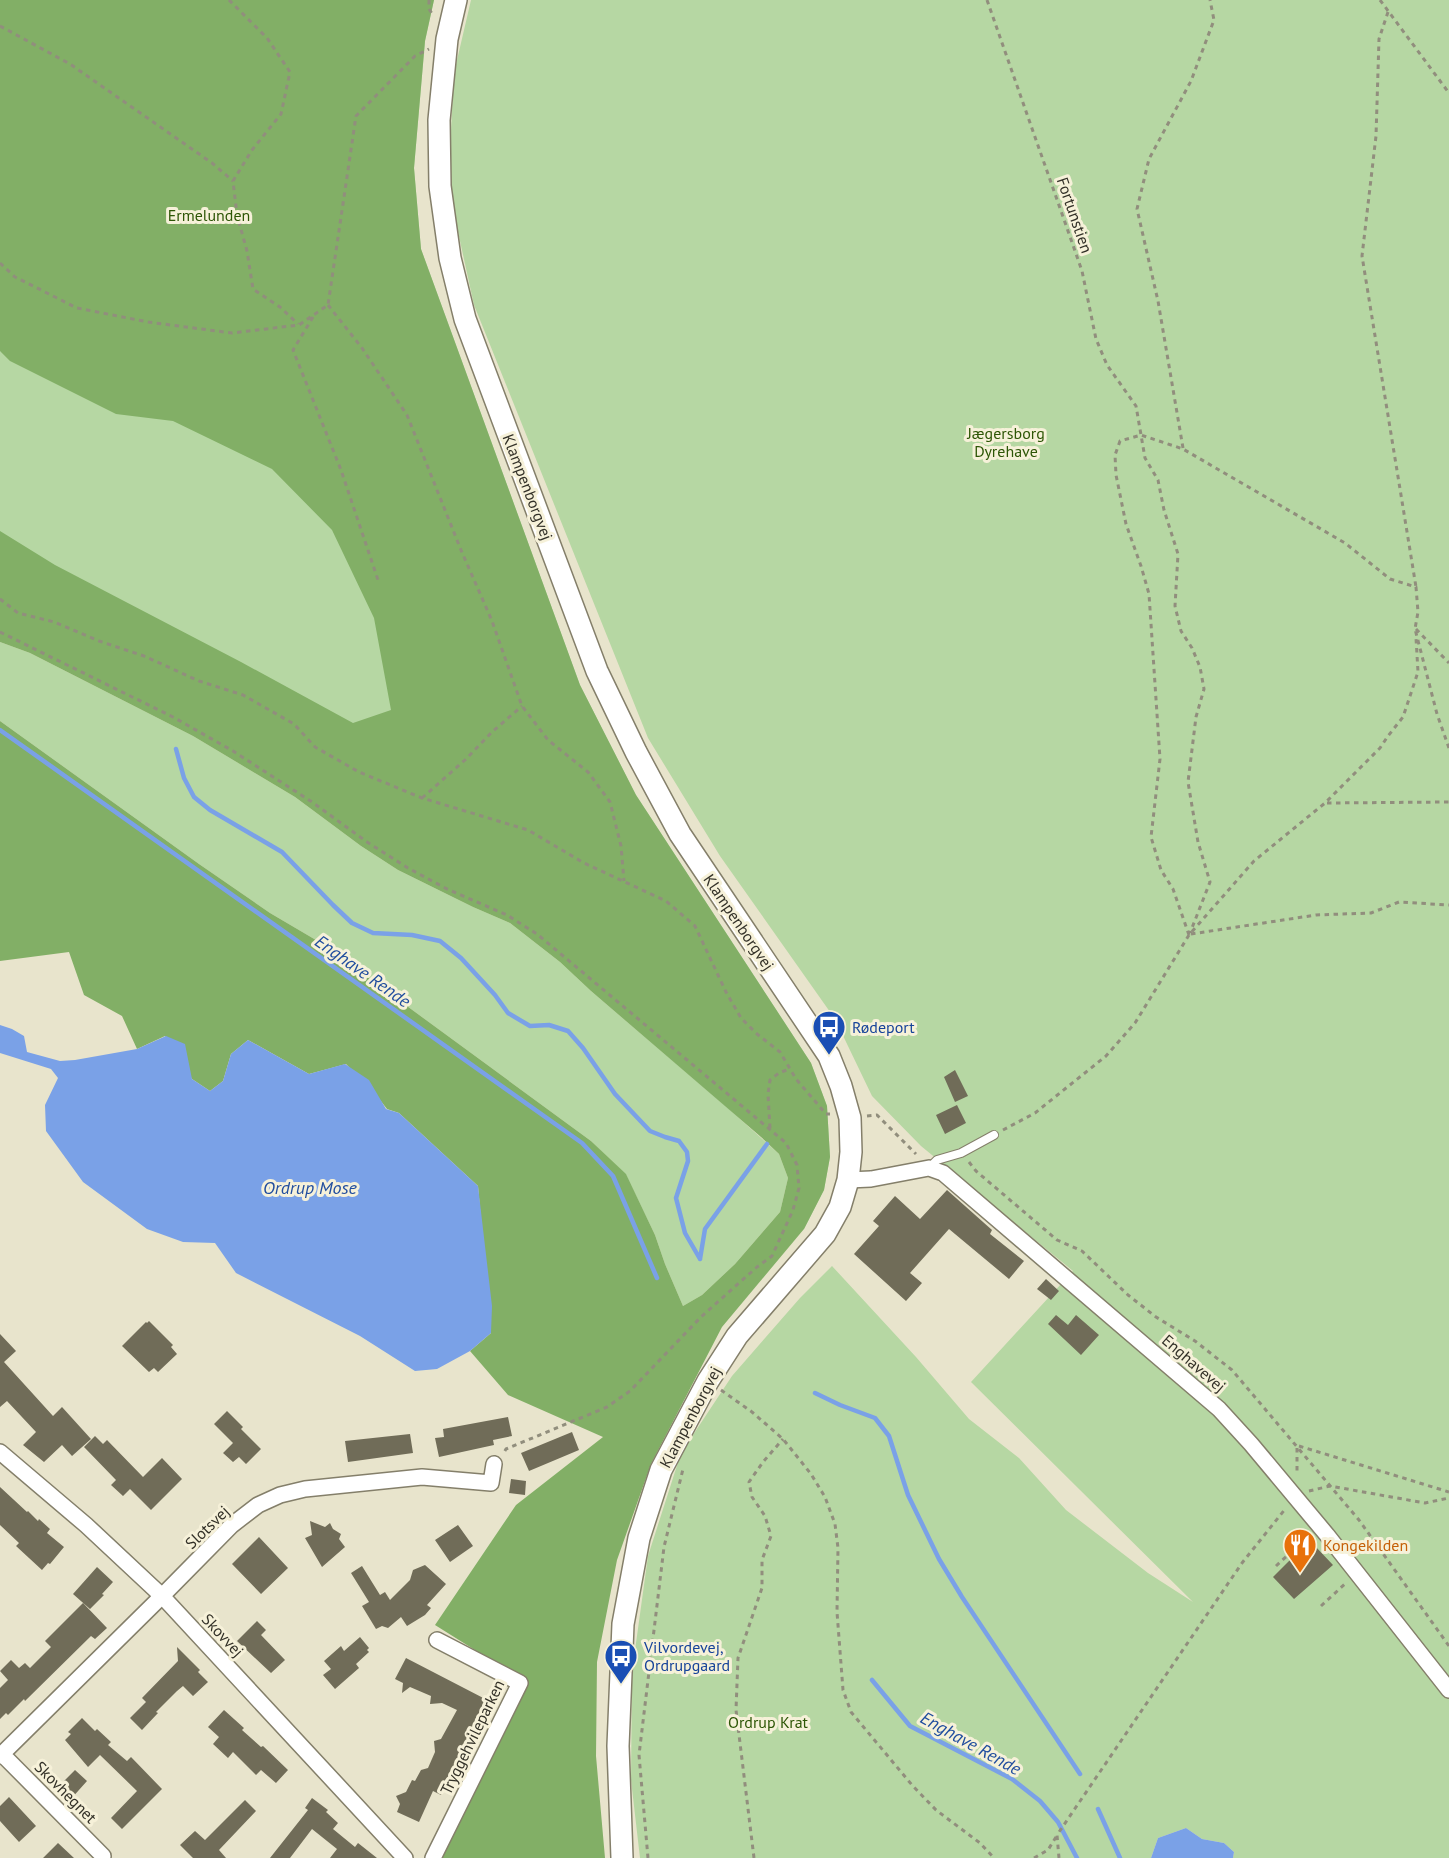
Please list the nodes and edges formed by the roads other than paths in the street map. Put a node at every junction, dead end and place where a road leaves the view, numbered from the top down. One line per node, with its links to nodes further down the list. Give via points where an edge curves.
1 (456, 0): 4 (street, Klampenborgvej, via 447,39 439,120 440,186 450,258 465,319 597,671 641,762 680,834 829,1056 850,1118)
2 (993, 1135): 3 (lane)
3 (929, 1167): 4 (street); 9 (street, Enghavevej, via 943,1173 1219,1408 1300,1490 1327,1535)
4 (848, 1180): 11 (street, Klampenborgvej, via 840,1207 825,1234 737,1336 708,1381 661,1470 639,1538 623,1624 618,1746)
5 (0, 1452): 7 (street, Skovvej)
6 (494, 1464): 7 (street, Slotsvej, via 491,1483 423,1477 280,1495 232,1525)
7 (162, 1596): 10 (street, Slotsvej); 13 (street, Skovvej)
8 (437, 1640): 14 (street, Tryggehvileparken, via 520,1683)
9 (1449, 1690)
10 (1, 1755): 12 (street, Skovhegnet)
11 (621, 1816): 15 (street, Klampenborgvej); 16 (street, Klampenborgvej)
12 (103, 1856)
13 (405, 1858)
14 (433, 1858)
15 (622, 1858)
16 (628, 1858)

